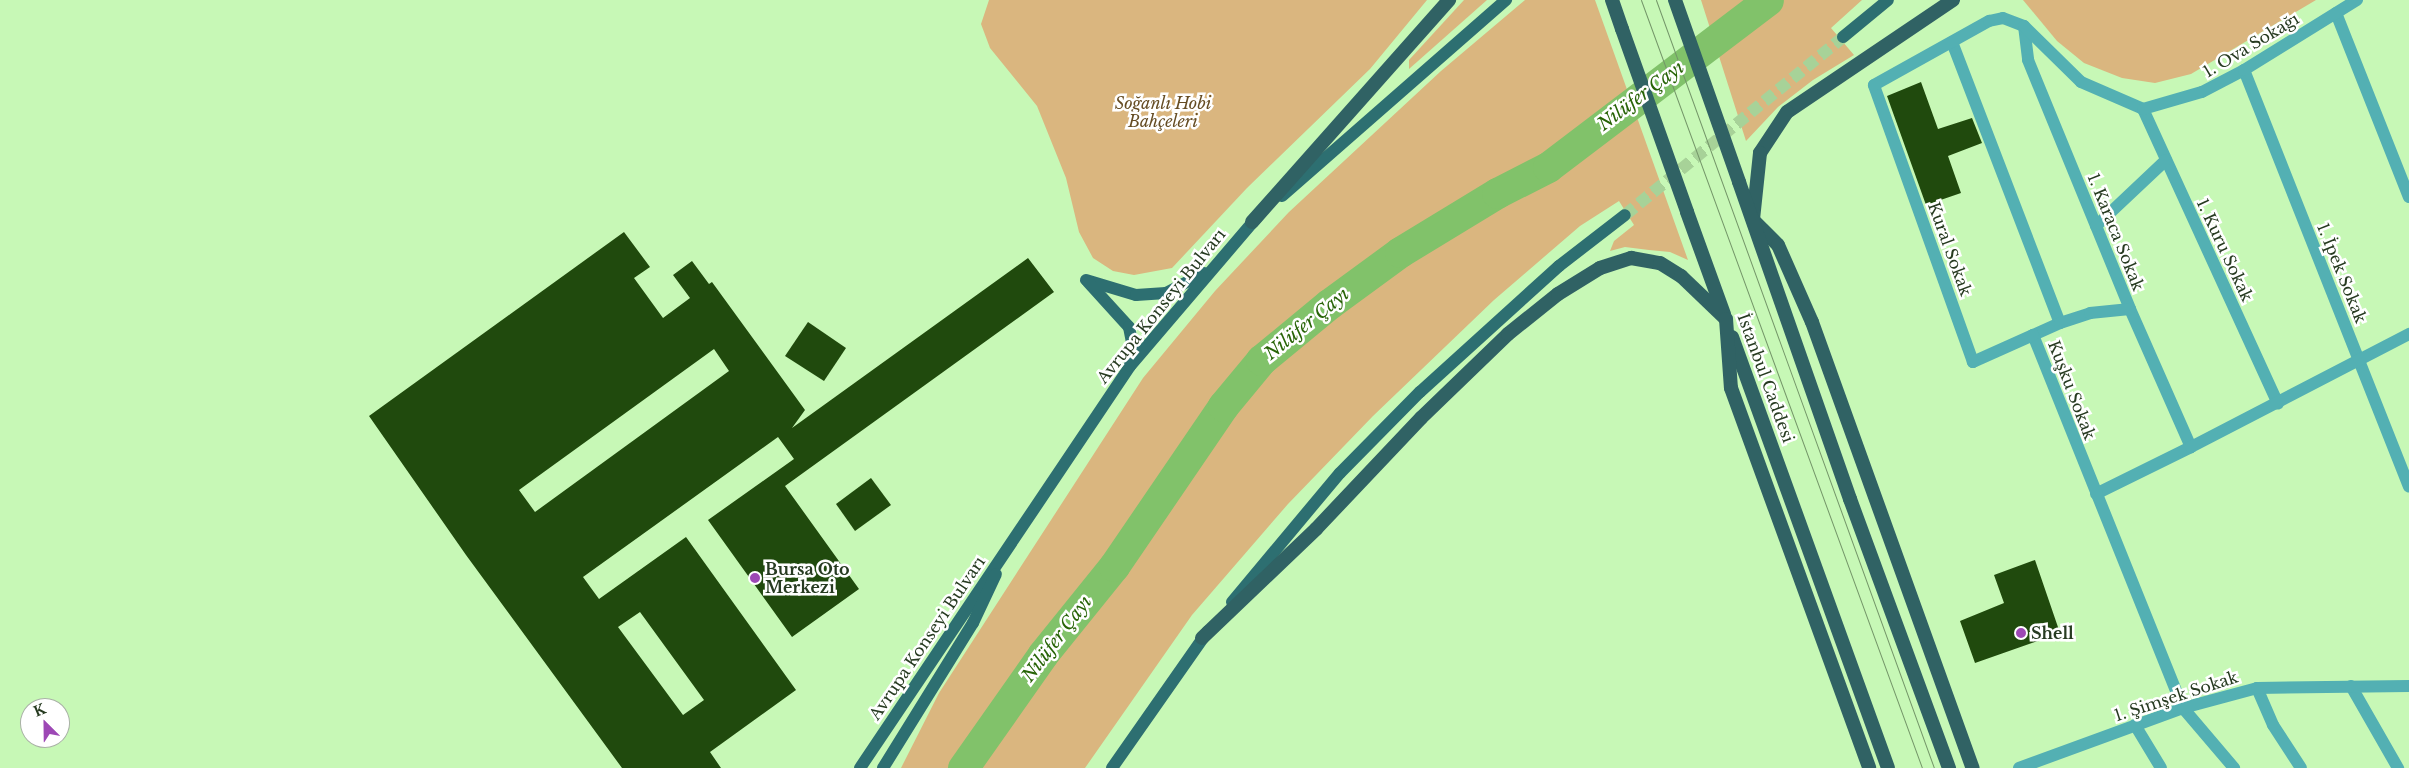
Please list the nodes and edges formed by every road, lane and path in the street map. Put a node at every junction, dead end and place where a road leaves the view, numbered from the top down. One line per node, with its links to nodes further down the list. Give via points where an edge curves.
1 (1449, 0): 19 (highway)
2 (1506, 0): 19 (main road, Avrupa Konseyi Bulvarı)
3 (1612, 0): 23 (highway, İstanbul Caddesi, bridge)
4 (1675, 0): 18 (highway, bridge)
5 (1888, 0): 10 (main road)
6 (1953, 0): 18 (highway, via 1787,112 1760,153)
7 (2356, 0): 8 (street, 1. Ova Sokağı)
8 (2336, 13): 12 (street, 1. Ova Sokağı); 15 (street)
9 (2024, 26): 11 (street, via 2003,18); 13 (street, via 2081,82); 20 (street, 1. Karaca Sokak, via 2028,60)
10 (1843, 37)
11 (1952, 42): 24 (street, Kuşku Sokak); 26 (street, Kural Sokak, via 1874,85 1973,362)
12 (2244, 70): 13 (street, 1. Ova Sokağı, via 2202,92); 27 (street, 1. İpek Sokak)
13 (2143, 109): 14 (street, 1. Kuru Sokak)
14 (2166, 160): 20 (street); 29 (street, 1. Kuru Sokak)
15 (2404, 171): 16 (street)
16 (2409, 197)
17 (1625, 215): 34 (main road, via 1493,323 1413,399 1340,473)
18 (1753, 220): 45 (highway, via 1850,499); 46 (highway, via 1778,245 1812,322)
19 (1252, 222): 21 (main road, Avrupa Konseyi Bulvarı)
20 (2096, 226): 22 (street, 1. Karaca Sokak)
21 (1211, 269): 28 (main road, Avrupa Konseyi Bulvarı); 28 (main road, via 1166,293 1136,295 1086,280 1129,327 1134,348)
22 (2130, 309): 24 (street, via 2090,312); 30 (street, 1. Karaca Sokak)
23 (1726, 319): 34 (highway, via 1681,276 1660,263 1631,258 1600,268 1558,294 1508,334 1434,405 1316,529); 43 (highway, via 1731,388); 44 (highway, İstanbul Caddesi)
24 (2060, 323): 26 (street, Kuşku Sokak)
25 (2409, 334): 27 (street)
26 (2033, 335): 32 (street, Kuşku Sokak)
27 (2359, 361): 29 (street); 31 (street, 1. İpek Sokak)
28 (1130, 366): 33 (main road, Avrupa Konseyi Bulvarı)
29 (2278, 404): 30 (street)
30 (2192, 447): 32 (street)
31 (2409, 487)
32 (2096, 494): 38 (street, Kuşku Sokak)
33 (1016, 534): 40 (main road, Avrupa Konseyi Bulvarı); 41 (main road, via 973,623)
34 (1202, 638): 42 (main road)
35 (2351, 686): 36 (street, 1. Şimşek Sokak); 37 (street, 1. Şimşek Sokak); 51 (street)
36 (2409, 686)
37 (2257, 688): 38 (street, 1. Şimşek Sokak); 50 (street, via 2273,725)
38 (2183, 708): 39 (street, 1. Şimşek Sokak); 49 (street, Kuşku Sokak)
39 (2135, 726): 47 (street, 1. Şimşek Sokak); 48 (street)
40 (860, 768)
41 (882, 768)
42 (1112, 768)
43 (1869, 768)
44 (1888, 768)
45 (1949, 768)
46 (1974, 768)
47 (2019, 768)
48 (2161, 768)
49 (2234, 768)
50 (2301, 768)
51 (2398, 768)

